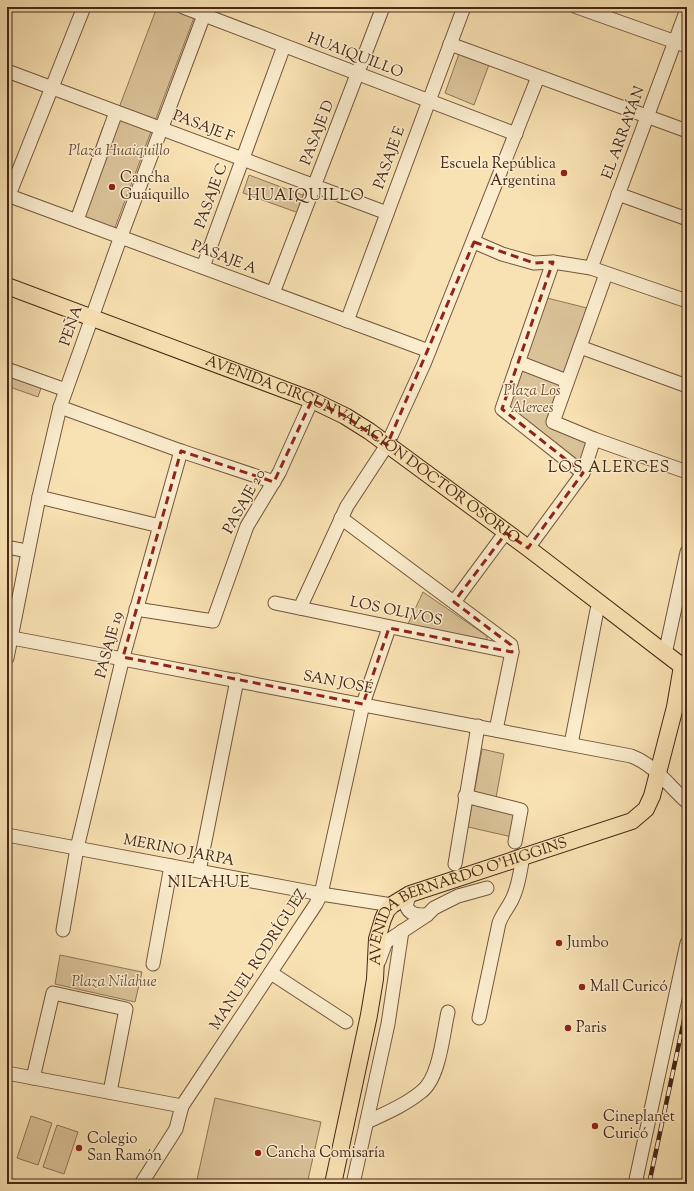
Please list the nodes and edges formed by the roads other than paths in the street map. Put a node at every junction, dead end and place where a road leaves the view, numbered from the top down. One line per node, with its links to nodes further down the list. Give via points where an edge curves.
1 (84, 7): 14 (street)
2 (183, 7): 7 (street, HUAIQUILLO)
3 (383, 7): 12 (street, PASAJE D)
4 (464, 7): 8 (street, PASAJE E)
5 (577, 7): 9 (street)
6 (687, 9): 9 (street, EL ARRAYÁN)
7 (204, 15): 10 (street, HUAIQUILLO); 18 (street, PEÑA)
8 (450, 44): 13 (street); 15 (street, PASAJE E)
9 (681, 44): 17 (street, EL ARRAYÁN)
10 (284, 46): 12 (street, HUAIQUILLO); 21 (street, PASAJE C)
11 (7, 71): 14 (street, PASAJE F)
12 (358, 74): 15 (street, HUAIQUILLO); 22 (street, PASAJE D)
13 (538, 77): 17 (street); 20 (street)
14 (52, 88): 16 (street, PASAJE F); 24 (street)
15 (429, 101): 20 (street, HUAIQUILLO); 25 (street, PASAJE E)
16 (116, 112): 18 (street, PASAJE F); 27 (street)
17 (647, 116): 19 (street); 23 (street, EL ARRAYÁN)
18 (161, 129): 21 (street, PASAJE F); 28 (street, PEÑA)
19 (687, 131)
20 (516, 134): 29 (street)
21 (242, 159): 22 (street, PASAJE F); 31 (street, PASAJE C)
22 (315, 185): 25 (street, PASAJE F); 35 (street, PASAJE D)
23 (618, 194): 26 (street); 32 (street, EL ARRAYÁN)
24 (8, 195): 27 (street, PASAJE A)
25 (387, 213): 38 (street, PASAJE E)
26 (687, 219)
27 (77, 220): 28 (street, PASAJE A)
28 (121, 236): 31 (street, PASAJE A); 37 (street, PEÑA)
29 (474, 242): 30 (street, via 502,254 534,263); 40 (street)
30 (553, 262): 32 (street); 41 (street)
31 (203, 267): 35 (street, PASAJE A)
32 (591, 268): 33 (street)
33 (606, 274): 36 (street); 39 (street)
34 (7, 286): 37 (main road, AVENIDA CIRCUNVALACIÓN DOCTOR OSORIO)
35 (273, 293): 38 (street, PASAJE A)
36 (687, 301)
37 (91, 317): 45 (street, PEÑA); 46 (main road, AVENIDA CIRCUNVALACIÓN DOCTOR OSORIO)
38 (347, 320): 40 (street, PASAJE A)
39 (580, 347): 43 (street); 44 (street)
40 (429, 351): 49 (street)
41 (518, 362): 43 (street); 52 (street, via 502,409)
42 (7, 369): 45 (street)
43 (567, 381): 48 (street, via 553,422)
44 (687, 386)
45 (66, 390): 47 (street, PEÑA)
46 (312, 400): 49 (main road, AVENIDA CIRCUNVALACIÓN DOCTOR OSORIO, via 345,416); 53 (street, PASAJE 20, via 280,474)
47 (60, 407): 50 (street); 54 (street, PEÑA)
48 (594, 439): 51 (street); 52 (street)
49 (387, 445): 55 (street); 57 (main road, AVENIDA CIRCUNVALACIÓN DOCTOR OSORIO)
50 (181, 451): 53 (street); 56 (street, PASAJE 19)
51 (687, 472)
52 (583, 473): 59 (street)
53 (274, 482): 67 (street, PASAJE 20, via 245,531 213,621)
54 (39, 497): 56 (street); 60 (street, PEÑA)
55 (341, 518): 63 (street); 66 (street)
56 (160, 526): 67 (street, PASAJE 19)
57 (506, 532): 59 (main road, AVENIDA CIRCUNVALACIÓN DOCTOR OSORIO); 63 (street)
58 (7, 547): 60 (street)
59 (528, 548): 65 (main road, AVENIDA CIRCUNVALACIÓN DOCTOR OSORIO)
60 (27, 551): 69 (street, PEÑA)
61 (687, 552): 62 (street)
62 (685, 578): 71 (street)
63 (454, 602): 70 (street, via 511,645)
64 (275, 603): 66 (street, LOS OLIVOS)
65 (600, 605): 71 (main road, AVENIDA CIRCUNVALACIÓN DOCTOR OSORIO); 81 (street)
66 (300, 608): 68 (street, LOS OLIVOS)
67 (136, 609): 73 (street, PASAJE 19)
68 (389, 628): 70 (street, LOS OLIVOS); 77 (street, MANUEL RODRÍGUEZ)
69 (9, 637): 72 (street, PEÑA); 73 (street, SAN JOSÉ)
70 (512, 652): 80 (street)
71 (665, 654): 74 (main road, AVENIDA CIRCUNVALACIÓN DOCTOR OSORIO)
72 (7, 658)
73 (123, 658): 75 (street, SAN JOSÉ); 86 (street, PASAJE 19)
74 (684, 668): 78 (main road)
75 (237, 680): 77 (street, SAN JOSÉ); 90 (street)
76 (687, 690): 78 (main road)
77 (362, 704): 79 (street, SAN JOSÉ); 92 (street, MANUEL RODRÍGUEZ)
78 (675, 707): 82 (main road)
79 (478, 726): 80 (street, SAN JOSÉ); 83 (street)
80 (496, 730): 81 (street, SAN JOSÉ)
81 (571, 744): 82 (street, SAN JOSÉ, via 631,756 644,761)
82 (658, 772): 84 (street, SAN JOSÉ); 87 (main road, AVENIDA BERNARDO O'HIGGINS, via 649,804 638,818)
83 (465, 796): 87 (street, via 521,810); 88 (street)
84 (687, 802)
85 (7, 835): 86 (street, MERINO JARPA)
86 (77, 848): 89 (street, MERINO JARPA); 96 (street, PASAJE 19)
87 (519, 849): 93 (main road, AVENIDA BERNARDO O'HIGGINS); 103 (street, via 515,894 500,923)
88 (455, 864)
89 (171, 866): 90 (street, MERINO JARPA); 99 (street)
90 (199, 871): 92 (street, MERINO JARPA)
91 (487, 888): 95 (street, via 444,902)
92 (321, 894): 94 (street, MERINO JARPA); 100 (street, MANUEL RODRÍGUEZ)
93 (410, 894): 94 (main road, AVENIDA BERNARDO O'HIGGINS); 95 (street, via 407,908 414,914)
94 (392, 905): 101 (main road, AVENIDA BERNARDO O'HIGGINS, via 383,919 377,939)
95 (427, 915): 97 (street)
96 (63, 930)
97 (402, 931): 101 (street, via 386,942); 108 (street, via 388,1024)
98 (687, 943): 115 (street)
99 (153, 964)
100 (271, 973): 104 (street); 109 (street, MANUEL RODRÍGUEZ)
101 (375, 979): 113 (main road, AVENIDA BERNARDO O'HIGGINS, via 366,1035)
102 (448, 1012): 110 (street, via 436,1067 429,1082 423,1092)
103 (479, 1018)
104 (346, 1022)
105 (7, 1073): 106 (street)
106 (33, 1078): 107 (street); 107 (street, via 53,993 126,1009)
107 (110, 1092): 109 (street)
108 (370, 1105): 110 (street); 111 (street)
109 (182, 1106): 112 (street, MANUEL RODRÍGUEZ, via 176,1129)
110 (398, 1108): 111 (street)
111 (367, 1122): 114 (street)
112 (141, 1184)
113 (333, 1184)
114 (353, 1184)
115 (634, 1184)

